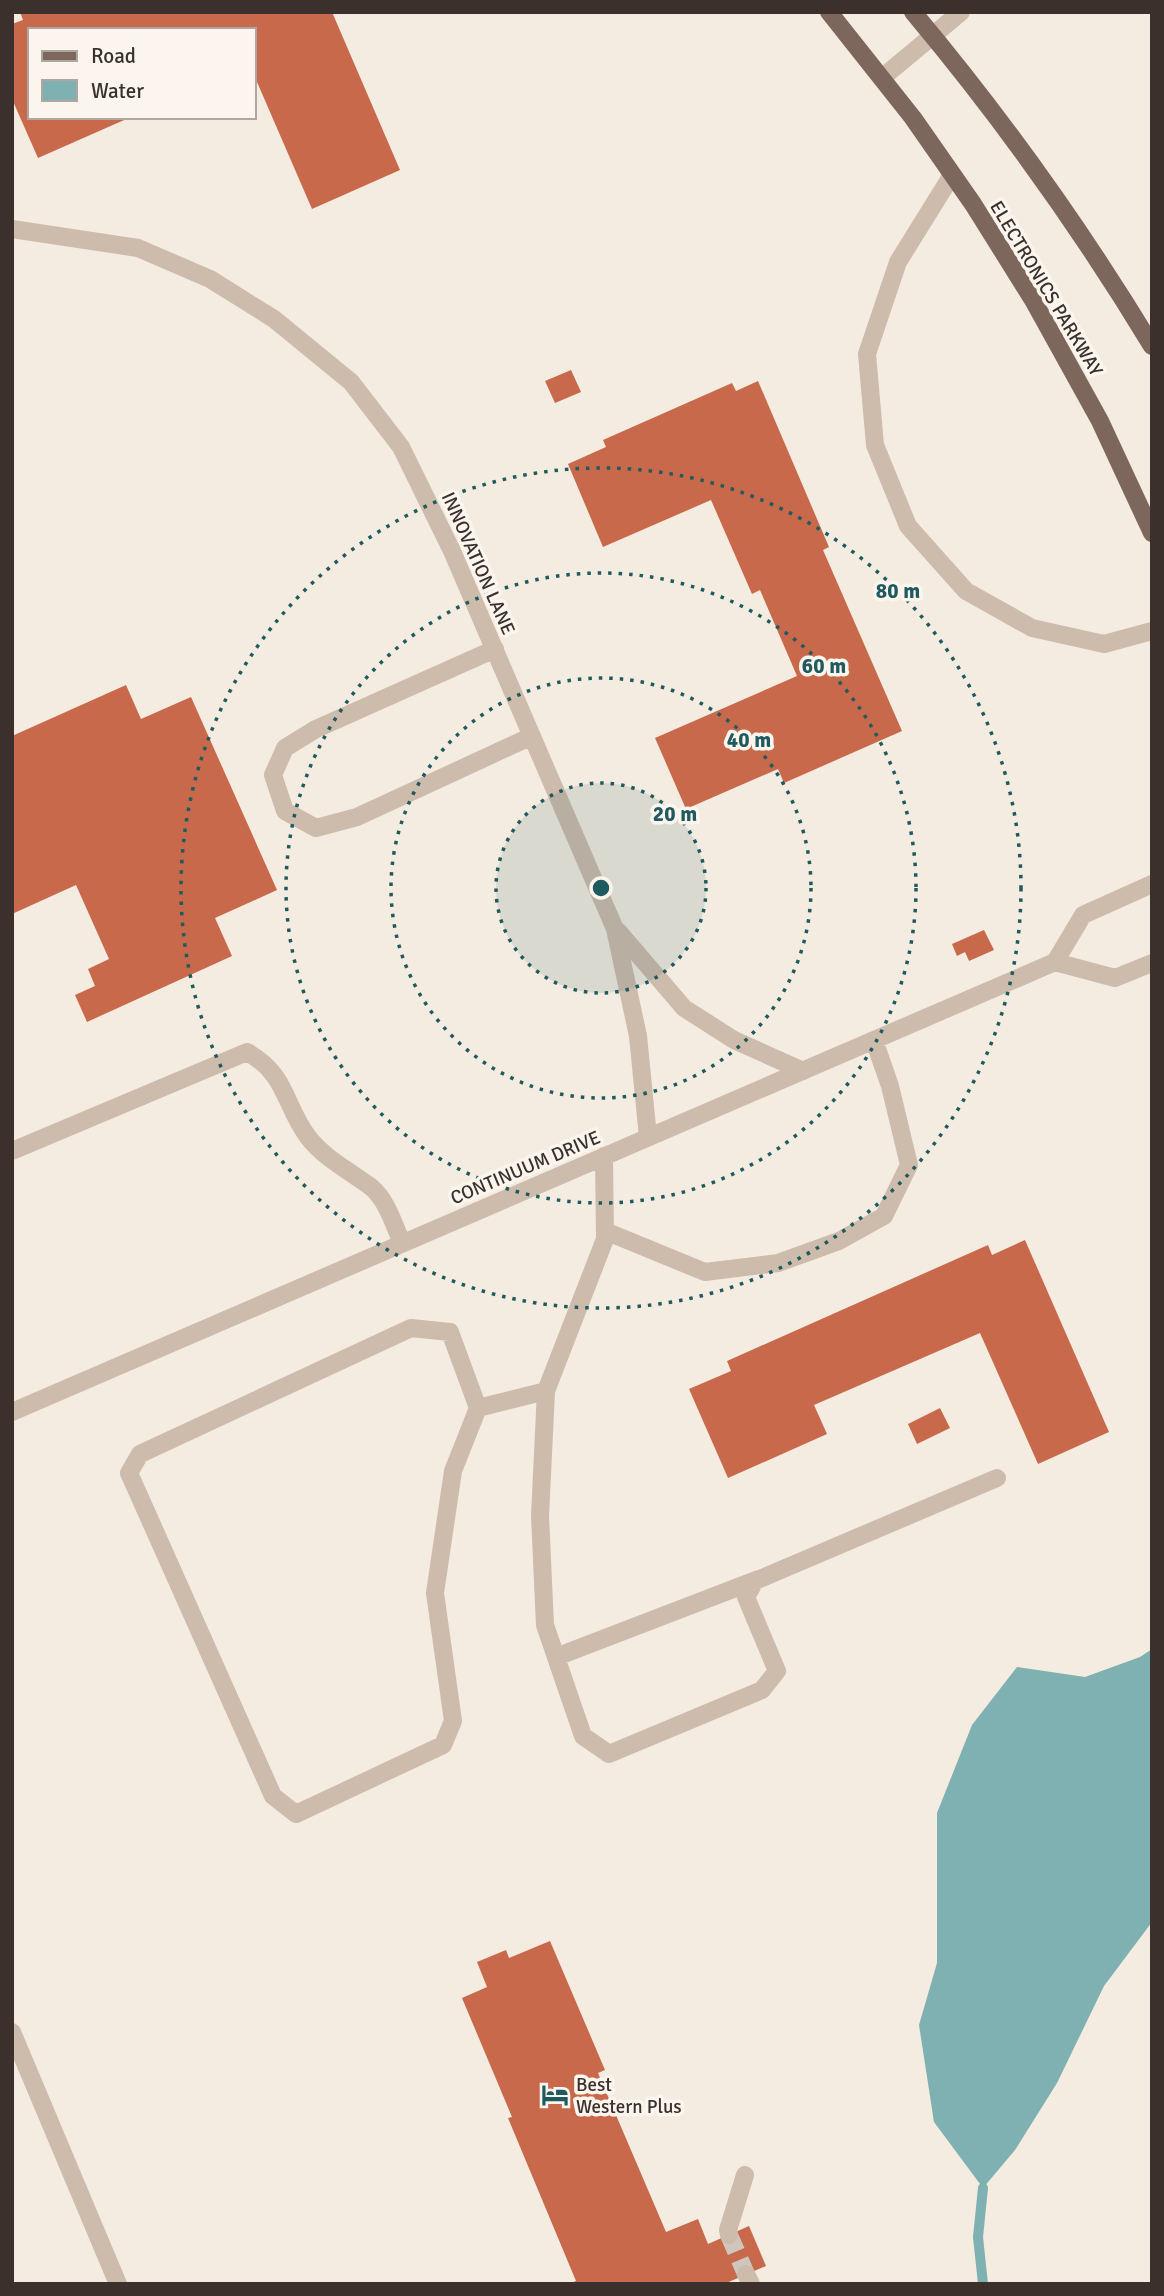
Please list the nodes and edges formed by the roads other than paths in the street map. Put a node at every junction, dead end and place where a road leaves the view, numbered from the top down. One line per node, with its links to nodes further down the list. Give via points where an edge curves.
1 (830, 12): 5 (main road, ELECTRONICS PARKWAY)
2 (913, 12): 4 (main road)
3 (961, 12): 4 (street)
4 (933, 36): 5 (street); 9 (main road, via 1099,258)
5 (883, 77): 6 (main road, ELECTRONICS PARKWAY)
6 (952, 175): 10 (main road, ELECTRONICS PARKWAY, via 1033,300 1100,421); 11 (street, via 898,262 867,354 875,445 908,526 965,591 1032,628 1104,644)
7 (12, 216): 8 (street)
8 (20, 229): 12 (street, INNOVATION LANE, via 138,248 210,279 274,319 352,382 401,447)
9 (1152, 346)
10 (1152, 533)
11 (1152, 631)
12 (495, 649): 13 (street, INNOVATION LANE); 13 (street, via 316,729 285,748 273,775 285,811 316,828 358,817)
13 (532, 736): 15 (street, INNOVATION LANE)
14 (1152, 884): 16 (street, via 1083,915)
15 (615, 929): 19 (street, via 684,1008 734,1040); 20 (street, INNOVATION LANE, via 638,1036)
16 (1055, 962): 17 (street, via 1115,978); 18 (street, CONTINUUM DRIVE)
17 (1152, 963)
18 (874, 1040): 19 (street, CONTINUUM DRIVE); 23 (street, via 909,1165 884,1216 839,1241 778,1263 705,1272)
19 (803, 1071): 20 (street, CONTINUUM DRIVE)
20 (648, 1137): 22 (street, CONTINUUM DRIVE)
21 (12, 1151): 24 (street, via 247,1052 265,1062 278,1078 308,1137 343,1169 373,1188)
22 (604, 1156): 23 (street); 24 (street, CONTINUUM DRIVE)
23 (605, 1231): 25 (street)
24 (402, 1243): 27 (street, CONTINUUM DRIVE)
25 (546, 1391): 26 (street); 30 (street, via 540,1516 545,1625)
26 (478, 1408): 26 (street, via 450,1332 411,1328 140,1454 129,1474 273,1796 296,1814 443,1745 453,1721 435,1593 453,1471)
27 (12, 1412)
28 (998, 1478): 29 (street)
29 (760, 1578): 30 (street); 30 (street, via 746,1597 777,1671 762,1690 609,1754 583,1736)
30 (556, 1657)
31 (12, 2032): 34 (street)
32 (745, 2175): 33 (street)
33 (729, 2235)
34 (118, 2284)

